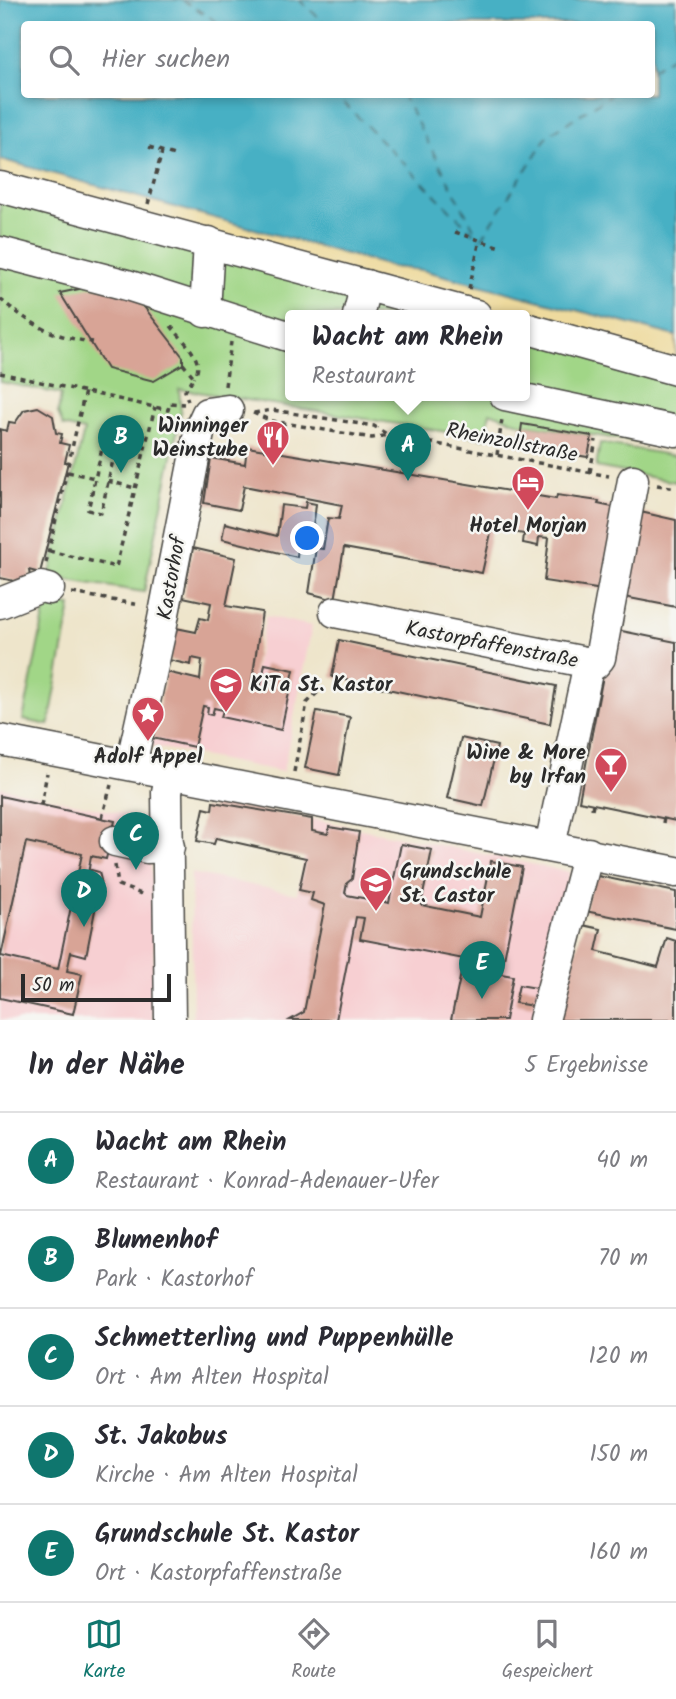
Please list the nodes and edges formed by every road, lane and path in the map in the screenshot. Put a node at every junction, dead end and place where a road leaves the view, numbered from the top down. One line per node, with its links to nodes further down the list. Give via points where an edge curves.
1 (149, 147): 2 (path)
2 (162, 152): 3 (path); 5 (path)
3 (174, 155)
4 (0, 187): 8 (street)
5 (146, 208)
6 (455, 232): 7 (path)
7 (480, 240): 9 (path); 14 (path)
8 (209, 242): 11 (street); 16 (street)
9 (500, 247)
10 (0, 251): 12 (street)
11 (366, 285): 14 (street); 15 (street)
12 (150, 292): 16 (street); 24 (path, via 199,362)
13 (0, 299): 20 (path, via 30,323 63,338)
14 (472, 304)
15 (359, 310)
16 (205, 312): 17 (street)
17 (234, 321): 19 (street); 30 (path)
18 (530, 329): 22 (street)
19 (285, 335)
20 (93, 342)
21 (183, 364): 24 (path)
22 (676, 370)
23 (0, 373): 25 (path)
24 (194, 377): 26 (path)
25 (86, 391): 29 (path); 39 (path)
26 (185, 391)
27 (505, 403): 34 (street); 38 (path)
28 (188, 404): 29 (path, via 170,403 169,410)
29 (155, 407): 43 (path)
30 (237, 411): 31 (path, Rheinzollstraße); 32 (path, Rheinzollstraße); 46 (street, Kastorhof, via 207,413 200,428)
31 (326, 419): 33 (path); 35 (path, Rheinzollstraße, via 374,426)
32 (283, 423): 33 (path, Rheinzollstraße); 37 (path)
33 (324, 430): 35 (path, Rheinzollstraße, via 372,438)
34 (676, 431)
35 (388, 435): 38 (path, Rheinzollstraße)
36 (601, 438): 38 (path, Rheinzollstraße, via 595,441 590,472)
37 (279, 452)
38 (497, 455)
39 (68, 472): 40 (path); 43 (path, via 50,549 116,567)
40 (95, 478): 42 (path, via 88,510 101,513); 42 (path, via 103,444 116,447)
41 (633, 480): 48 (street, via 600,658)
42 (108, 481): 43 (path)
43 (135, 488)
44 (49, 589): 45 (street, via 41,587); 46 (path)
45 (0, 603)
46 (165, 609): 52 (street, Kastorhof)
47 (335, 612): 48 (street, Kastorpfaffenstraße)
48 (589, 663): 57 (street, Kastorpfaffenstraße)
49 (320, 690): 54 (path, via 307,703)
50 (0, 740): 52 (street)
51 (171, 772): 52 (street); 57 (street); 58 (street)
52 (121, 774): 56 (path)
53 (47, 776): 55 (path)
54 (293, 777)
55 (41, 805)
56 (110, 838): 58 (street, via 147,848); 61 (path, via 118,885 143,895)
57 (550, 846): 59 (street)
58 (169, 847): 62 (street)
59 (588, 853): 60 (street); 63 (street)
60 (676, 872)
61 (156, 894)
62 (170, 1020)
63 (544, 1020)

